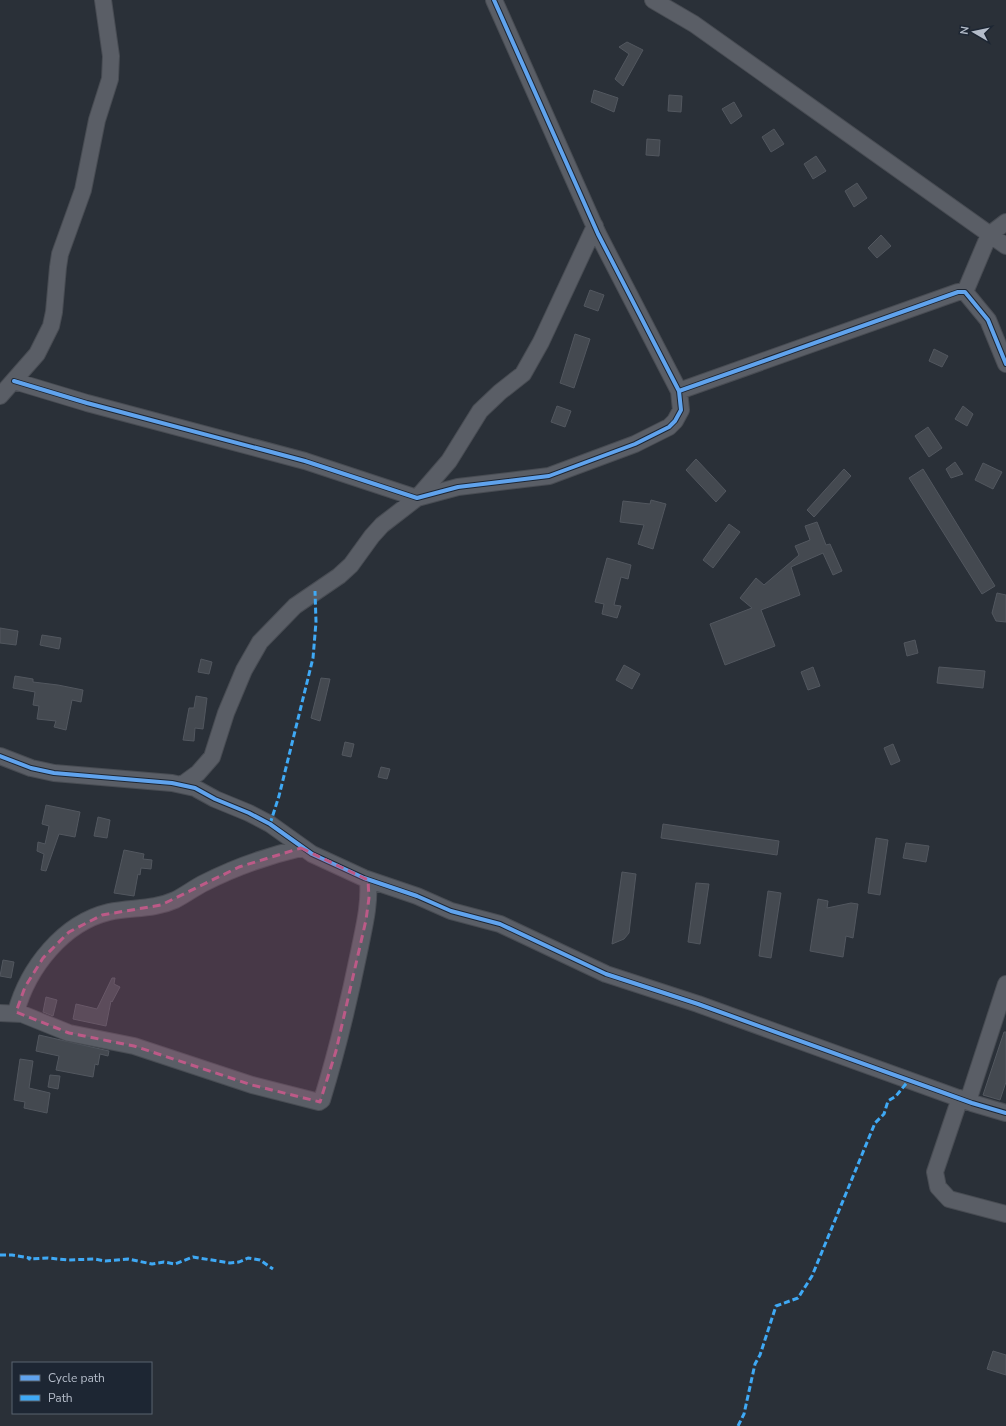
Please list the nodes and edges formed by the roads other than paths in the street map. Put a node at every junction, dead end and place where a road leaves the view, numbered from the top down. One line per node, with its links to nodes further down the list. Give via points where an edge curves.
1 (103, 0): 10 (street, via 112,56 110,80 97,120 81,195 60,254 51,326 37,354)
2 (494, 0): 5 (street)
3 (652, 0): 6 (street, via 694,24)
4 (1006, 222): 6 (street)
5 (595, 226): 11 (street); 13 (street, via 532,361 523,374 480,411 449,461)
6 (989, 235): 7 (street); 8 (street)
7 (1006, 246)
8 (965, 292): 9 (street, via 988,320); 11 (street, via 958,292)
9 (1006, 364)
10 (14, 381): 12 (street); 13 (street, via 305,461)
11 (678, 391): 13 (street, via 681,410 675,421 669,427 635,444 549,476 472,485)
12 (0, 396)
13 (417, 498): 15 (street, via 382,525 351,565 295,606 260,642 244,670 226,713 212,757 198,773)
14 (0, 756): 15 (street, via 31,768 54,773)
15 (183, 784): 16 (street, via 250,813 270,824)
16 (301, 848): 17 (street); 19 (street, via 239,867 161,905 110,912 79,925 43,958 25,987)
17 (368, 880): 19 (street, via 369,903 356,970 336,1051 320,1102 252,1085 134,1046 68,1033); 21 (street, via 417,896 451,911 500,924 606,974 698,1004)
18 (1006, 984): 21 (street)
19 (16, 1012): 20 (street)
20 (0, 1013)
21 (964, 1100): 22 (street); 23 (street, via 934,1172 938,1187 949,1198)
22 (1006, 1113)
23 (1006, 1214)

